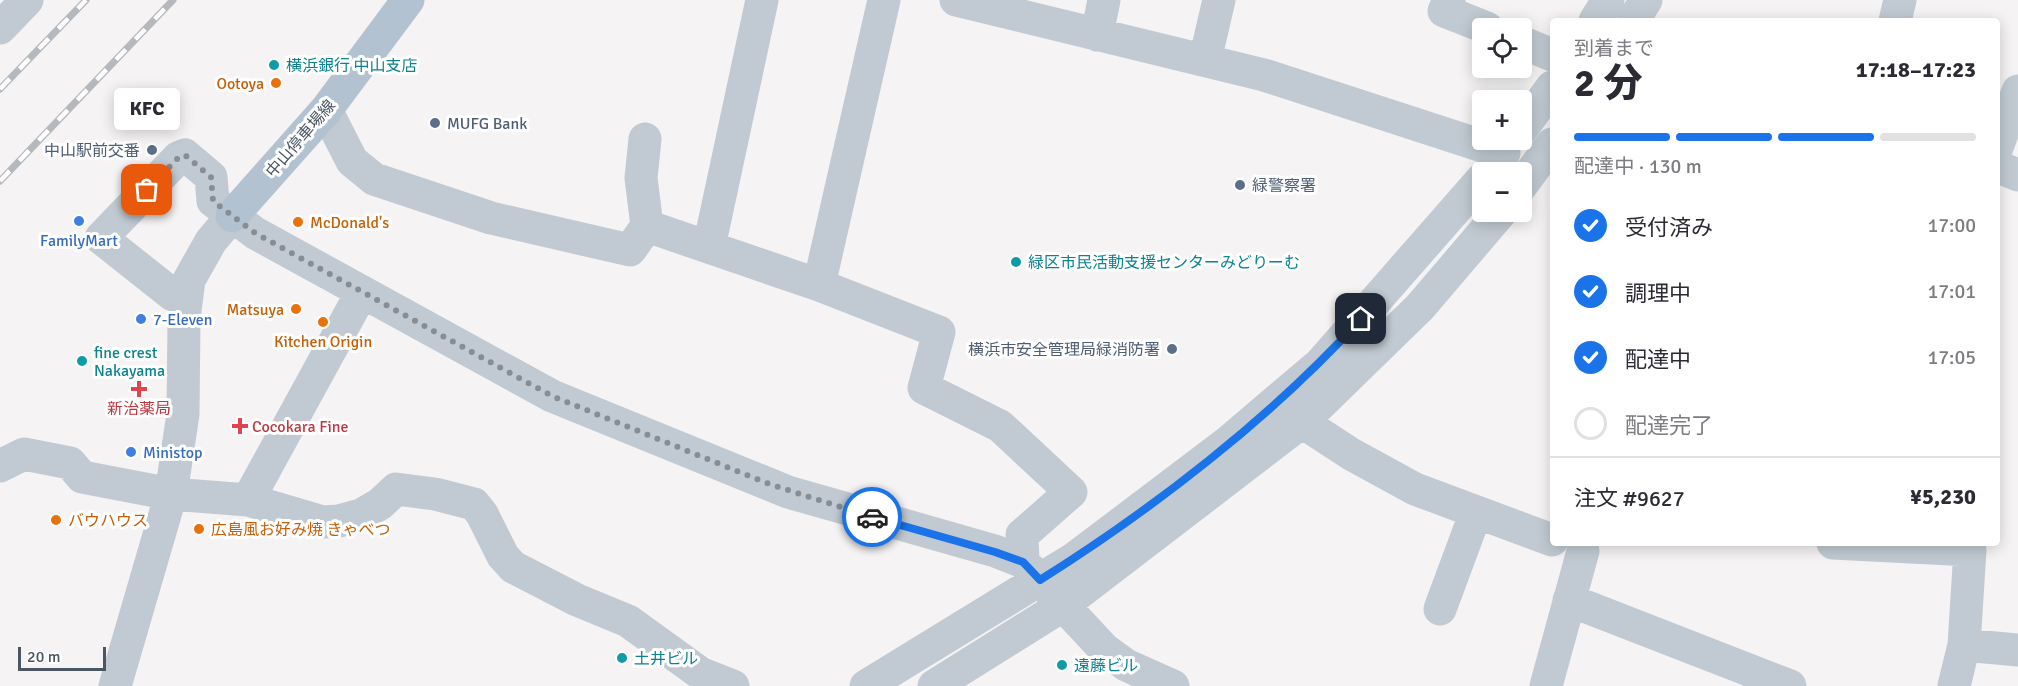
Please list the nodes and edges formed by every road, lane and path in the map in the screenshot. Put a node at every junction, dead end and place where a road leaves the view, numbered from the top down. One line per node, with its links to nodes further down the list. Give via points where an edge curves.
1 (27, 0): 16 (street)
2 (408, 0): 23 (main road, 中山停車場線)
3 (762, 0): 36 (street)
4 (884, 0): 37 (street)
5 (956, 0): 17 (street)
6 (1104, 0): 17 (street)
7 (1219, 0): 20 (street)
8 (1449, 0): 15 (street, via 1444,11)
9 (1608, 0): 12 (street)
10 (1646, 0): 13 (street)
11 (1900, 0): 14 (street)
12 (1597, 18)
13 (1635, 18)
14 (1895, 18)
15 (1472, 22)
16 (0, 28)
17 (1096, 35): 20 (street)
18 (1532, 47): 19 (street)
19 (1550, 54)
20 (1205, 60): 25 (street)
21 (1550, 90): 24 (street)
22 (2018, 91): 26 (street)
23 (326, 110): 33 (main road, 中山停車場線); 35 (street, via 352,161 374,179 491,218 630,250)
24 (1532, 115)
25 (1472, 138)
26 (2000, 139)
27 (645, 140): 35 (street, via 641,178)
28 (1550, 147): 30 (street)
29 (2000, 168): 31 (street)
30 (1532, 171)
31 (2018, 175)
32 (1472, 190): 48 (street, via 1320,364 1210,457 1074,558)
33 (222, 209): 38 (street, via 189,280); 38 (street, via 211,177 185,155 101,238); 39 (street, via 255,233)
34 (1492, 222): 40 (street, via 1420,307)
35 (647, 226): 36 (street)
36 (709, 247): 37 (street)
37 (819, 285): 48 (street, via 939,332 924,388 999,426 1071,492 1022,535)
38 (172, 291): 42 (street, via 183,414)
39 (362, 292): 43 (street); 48 (street, via 526,383 617,424 788,492 995,552)
40 (1302, 422): 44 (street, via 1415,489); 50 (street)
41 (0, 466): 42 (street, via 24,454 70,463 82,477)
42 (171, 494): 43 (street); 54 (street)
43 (248, 500): 55 (street, via 323,522 361,515 396,489 474,504 513,567 628,621 700,673)
44 (1476, 512): 45 (street); 51 (street)
45 (1550, 539)
46 (1577, 546): 49 (street)
47 (1892, 546): 52 (street, via 1970,550)
48 (1031, 571): 50 (street); 56 (street)
49 (1569, 600): 59 (street); 60 (street)
50 (1062, 606): 57 (street); 58 (street, via 1126,665)
51 (1440, 609)
52 (1964, 645): 53 (street); 61 (street)
53 (2018, 650)
54 (121, 684)
55 (733, 686)
56 (866, 686)
57 (934, 686)
58 (1173, 686)
59 (1546, 686)
60 (1790, 686)
61 (1954, 686)

